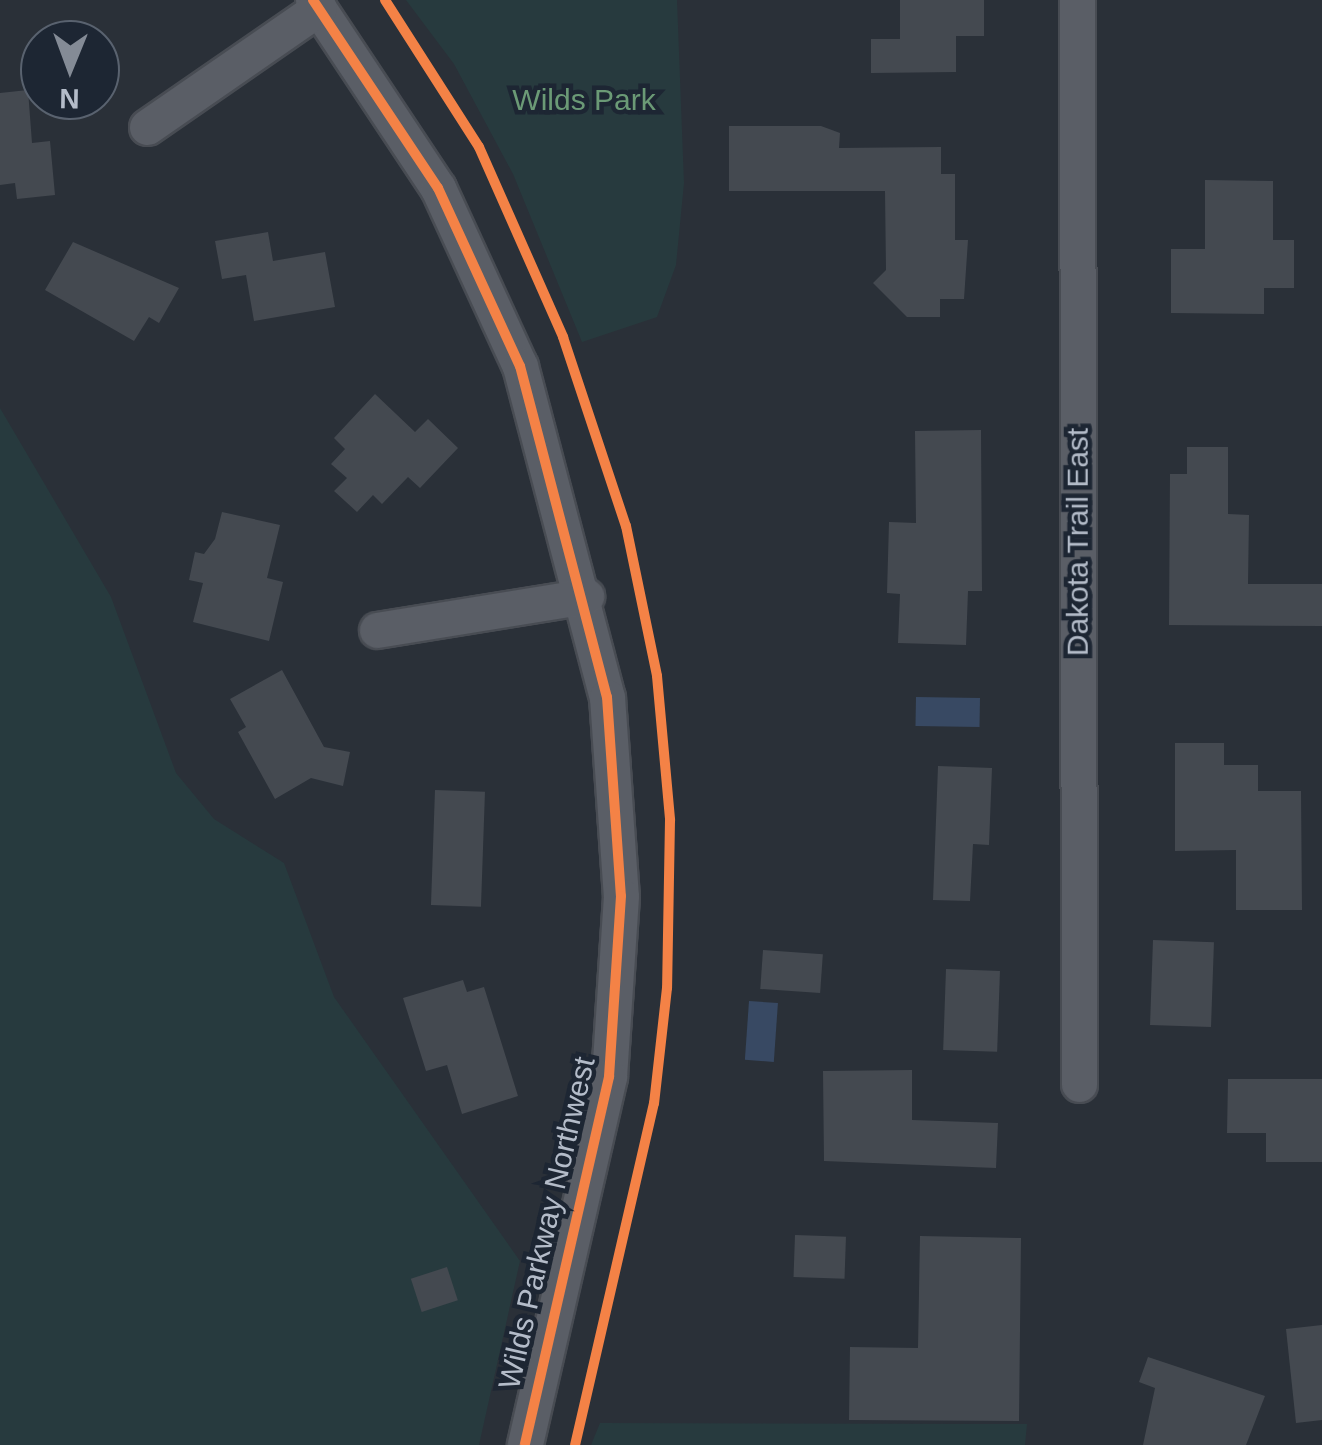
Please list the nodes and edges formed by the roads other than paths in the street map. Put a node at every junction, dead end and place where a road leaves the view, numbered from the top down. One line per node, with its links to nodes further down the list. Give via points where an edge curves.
1 (1077, 0): 6 (street, Dakota Trail East)
2 (316, 4): 3 (street); 4 (street, Wilds Parkway Northwest, via 429,173 478,272 520,366)
3 (148, 127)
4 (586, 596): 5 (street); 7 (street, Wilds Parkway Northwest, via 615,793 617,983 608,1076)
5 (377, 630)
6 (1079, 1084)
7 (525, 1445)

